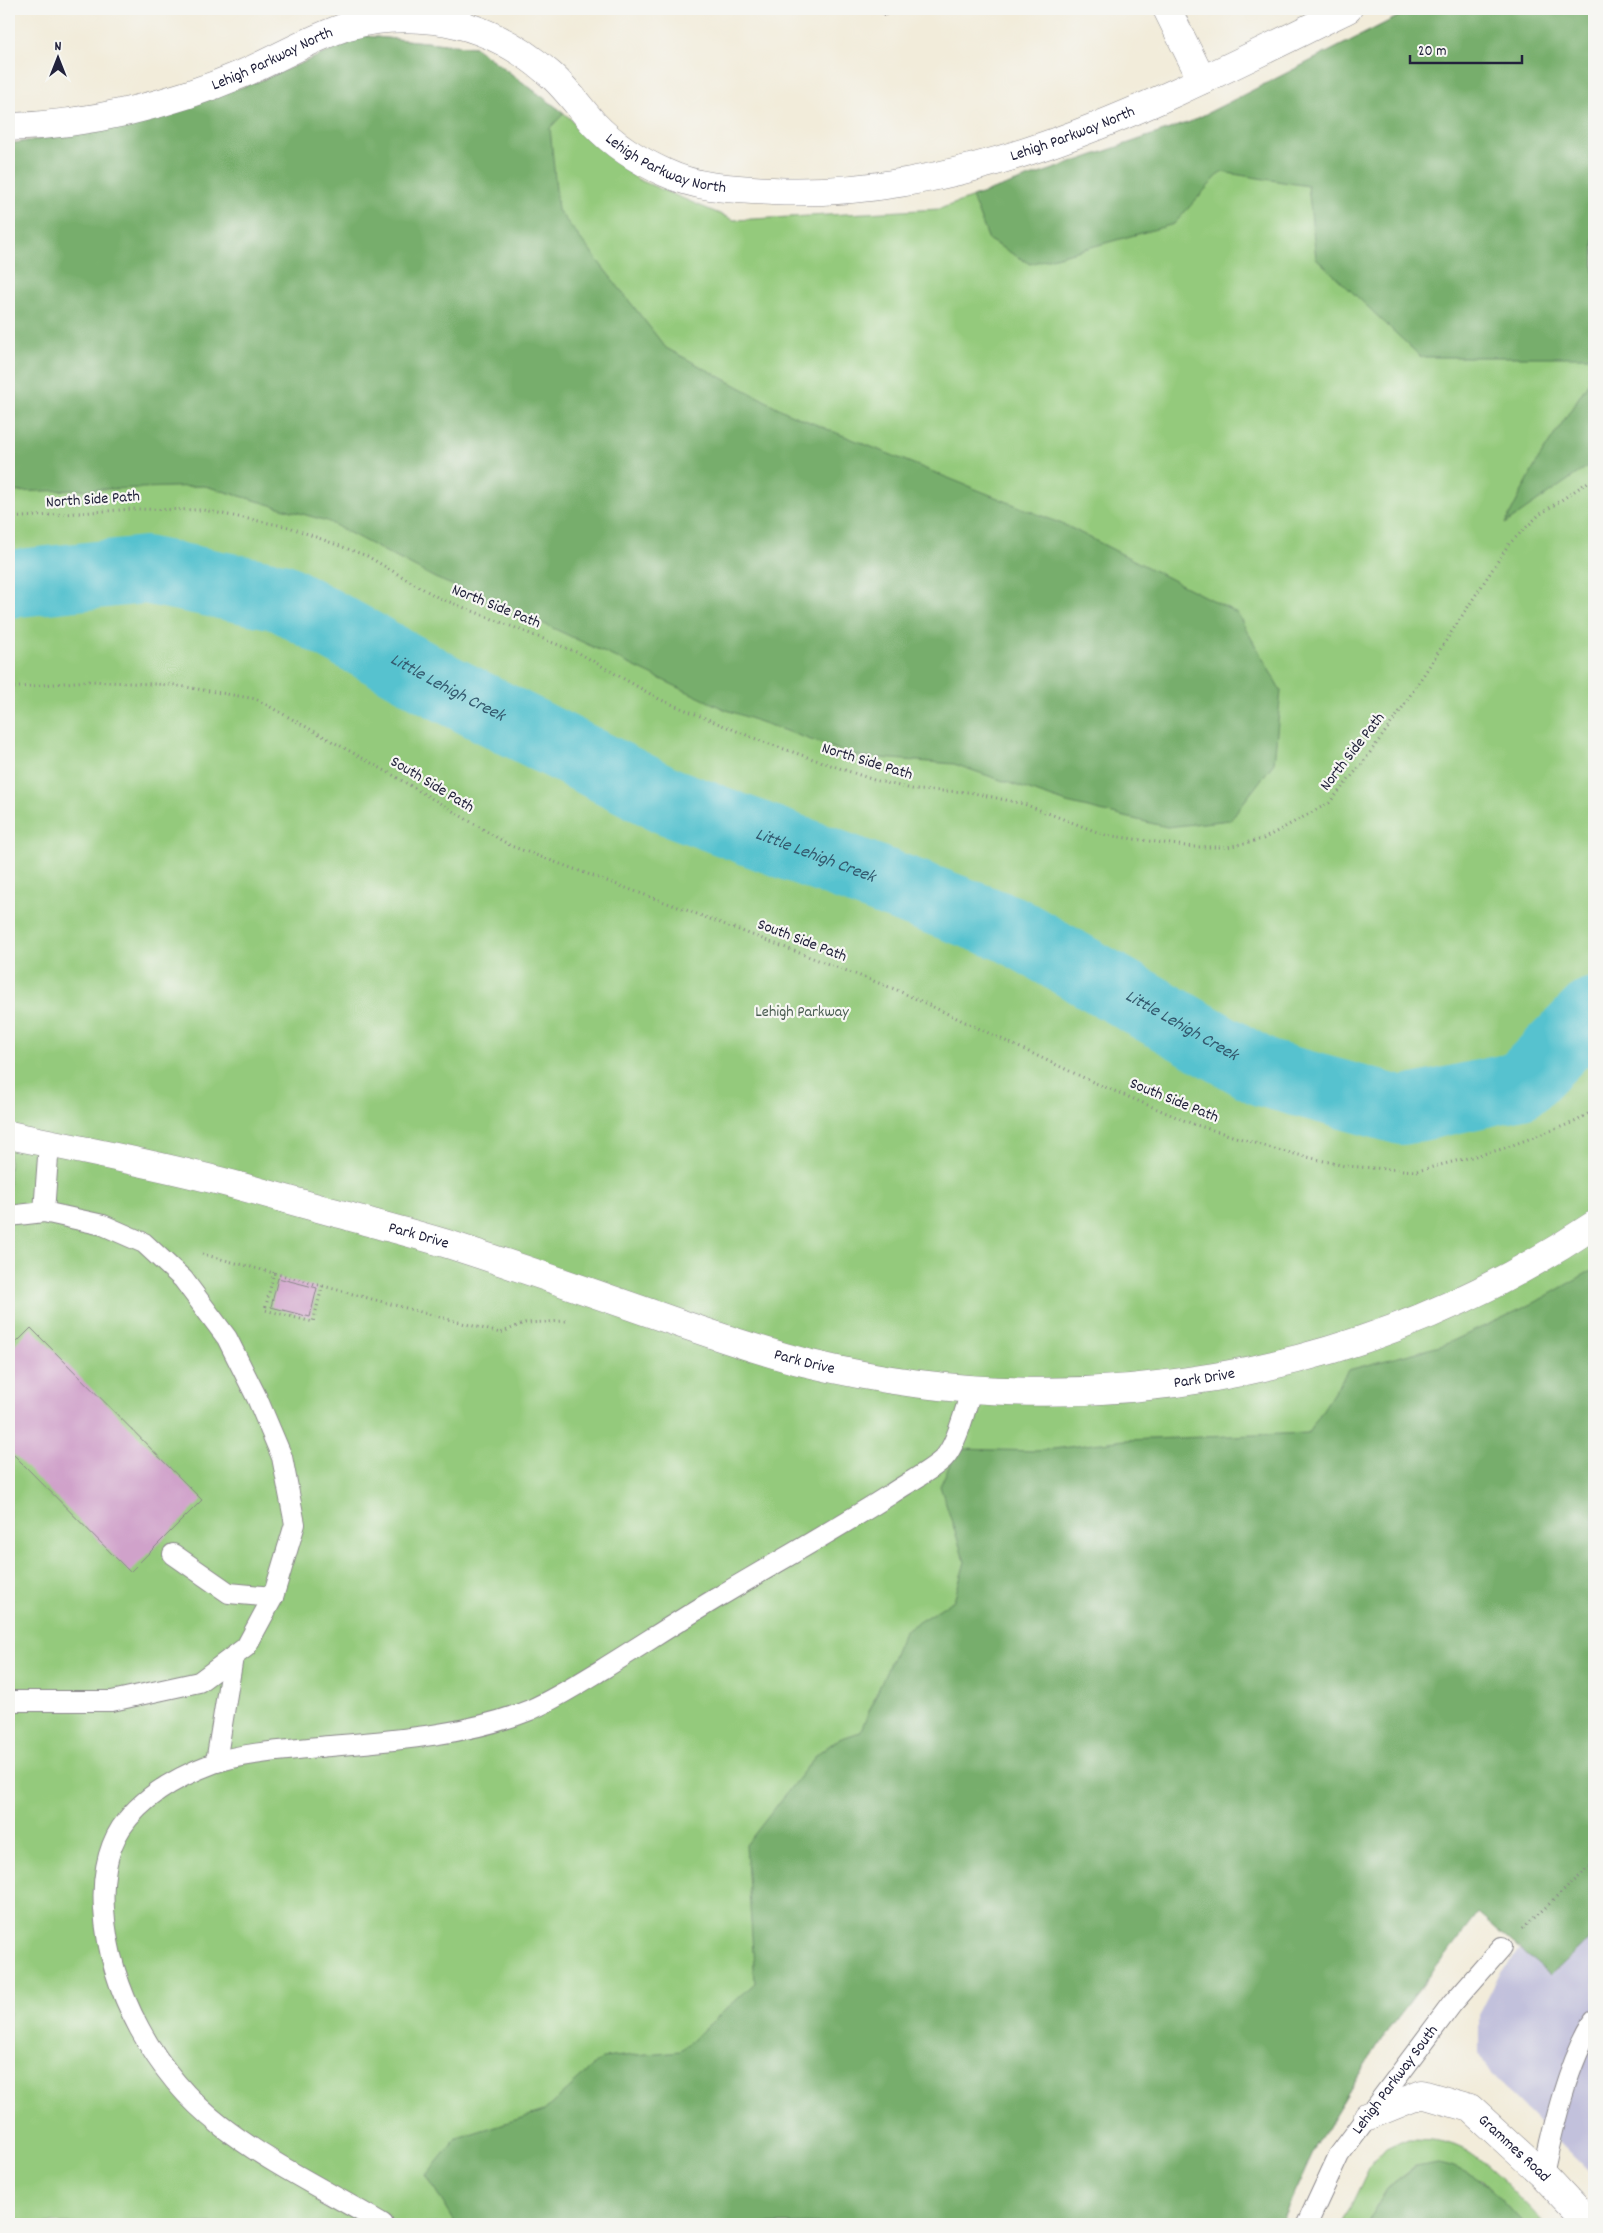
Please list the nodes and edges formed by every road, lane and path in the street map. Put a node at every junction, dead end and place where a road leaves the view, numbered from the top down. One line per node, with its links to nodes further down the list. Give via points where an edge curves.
1 (1167, 9): 3 (street)
2 (1348, 9): 3 (street, Lehigh Parkway North)
3 (1202, 80): 4 (street, Lehigh Parkway North, via 1062,139 940,176 858,189 796,192 711,188 669,175 630,154 597,126 553,76 519,50 479,30 436,20 392,19 349,26 240,75 170,100 98,117)
4 (9, 127)
5 (1594, 478): 6 (path, North Side Path, via 1539,515 1509,544 1398,714 1329,803 1263,839 1227,847 1193,847 1105,835 1024,804 968,792 916,790 760,741 659,699 579,653 437,597 367,556 289,527 203,510 133,509)
6 (9, 518)
7 (9, 688): 8 (path, South Side Path, via 86,681 174,684 256,699 511,846 897,990 1094,1082 1193,1124 1278,1150 1345,1166 1417,1171 1502,1149 1576,1121)
8 (1594, 1110)
9 (9, 1135): 10 (street, Park Drive)
10 (49, 1143): 11 (lane); 17 (street, Park Drive, via 217,1180 457,1246)
11 (44, 1212): 12 (lane); 14 (lane, via 103,1225 144,1243)
12 (9, 1216)
13 (1594, 1225): 18 (street, Park Drive, via 1548,1256 1459,1302 1366,1340 1270,1367 1171,1385 1072,1393)
14 (159, 1257): 15 (path, via 197,1253); 20 (lane, via 183,1279 227,1338 282,1457 295,1524)
15 (274, 1272): 16 (path); 16 (path, via 265,1310 313,1322)
16 (323, 1284): 17 (path, via 500,1333 525,1323 566,1322 578,1311)
17 (587, 1291): 18 (street, Park Drive, via 742,1345 806,1363 872,1377)
18 (971, 1390): 23 (lane, via 962,1422 945,1458 873,1506 530,1710 478,1726 416,1737 279,1750)
19 (174, 1554): 20 (lane, via 228,1593)
20 (273, 1597): 21 (lane, via 246,1647)
21 (233, 1657): 22 (lane, via 199,1682 112,1701); 23 (lane)
22 (9, 1701)
23 (216, 1762): 29 (lane, via 170,1784 139,1805 119,1831 107,1861 103,1892 109,1955 119,1985 158,2058 178,2084 219,2124 269,2158)
24 (1594, 1863): 25 (path)
25 (1502, 1947): 27 (lane, Lehigh Parkway South, via 1452,2004)
26 (1594, 2021): 28 (lane, via 1584,2037 1553,2126)
27 (1368, 2116): 28 (street, Grammes Road, via 1422,2094 1470,2108); 30 (lane, Lehigh Parkway South, via 1339,2155)
28 (1543, 2175): 31 (street, Grammes Road)
29 (383, 2224)
30 (1307, 2224)
31 (1589, 2224)

